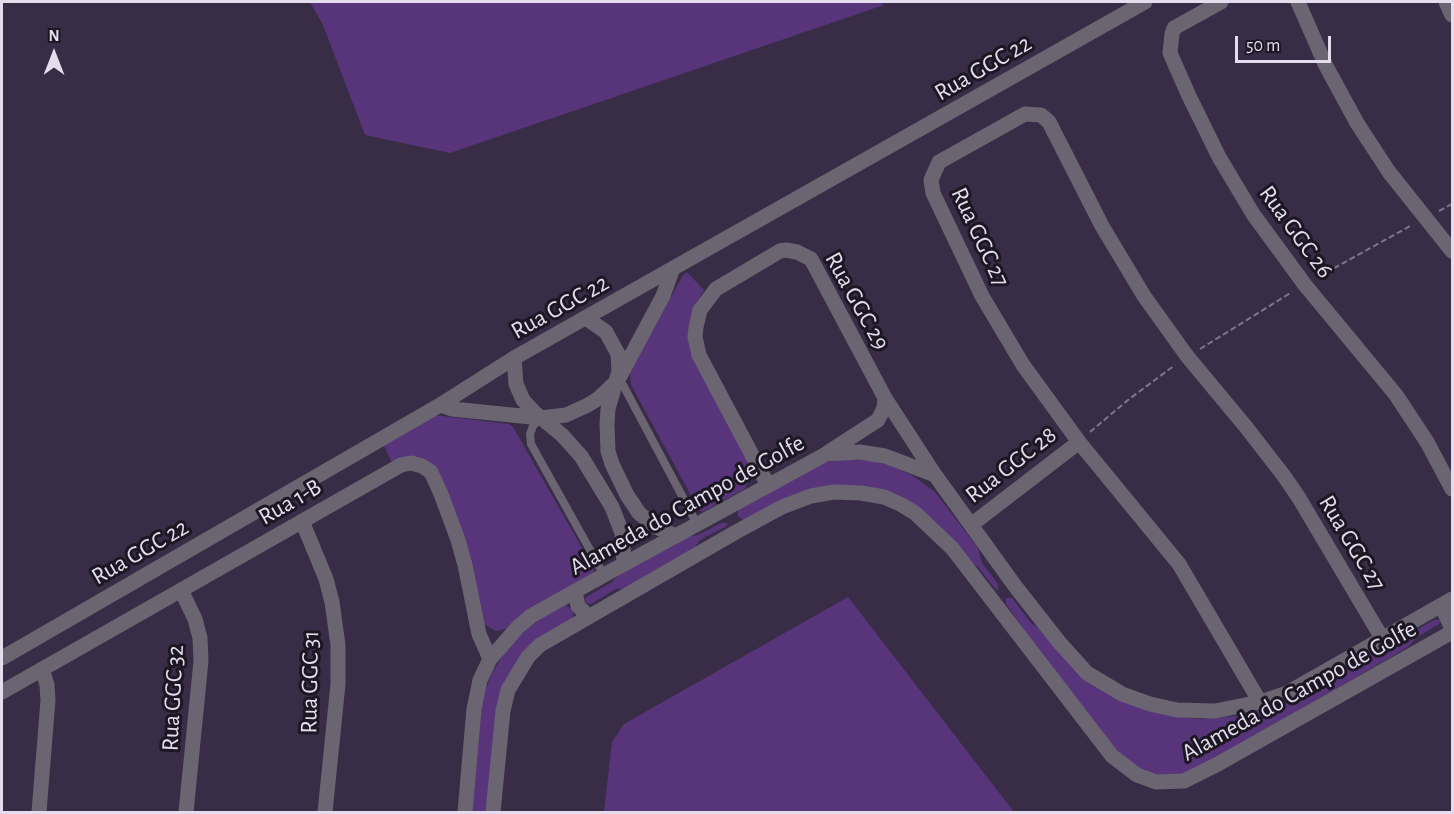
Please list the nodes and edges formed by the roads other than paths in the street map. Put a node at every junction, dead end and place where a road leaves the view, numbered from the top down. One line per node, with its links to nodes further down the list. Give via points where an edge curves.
1 (1145, 2): 7 (street, Rua GGC 22)
2 (1221, 2): 18 (street, Rua GGC 26, via 1174,28 1170,40 1170,53 1203,127 1260,223 1305,285 1396,395)
3 (1298, 2): 6 (street, via 1357,123 1389,172)
4 (1446, 2): 5 (street)
5 (1452, 15)
6 (1452, 251)
7 (672, 271): 8 (street, Rua GGC 22); 10 (street, via 663,296)
8 (586, 318): 9 (street, Rua GGC 22); 10 (street, via 600,326 615,345 620,362)
9 (514, 358): 12 (street, Rua GGC 22); 13 (street, via 519,392)
10 (618, 380): 13 (street, via 588,405 566,415); 21 (lane); 24 (street, via 606,423 612,464 639,513)
11 (885, 398): 15 (street, via 878,420); 16 (street, Rua GGC 29); 17 (street, Rua GGC 29, via 810,259 804,255 780,251 716,289 700,310 696,346)
12 (440, 405): 13 (street); 35 (street, Rua GGC 22)
13 (542, 417): 25 (street, via 590,467 618,519); 26 (lane, via 533,426 531,444)
14 (1079, 442): 22 (street, Rua GGC 28); 34 (street, Rua GGC 27, via 1018,356 965,264 933,193 931,180 939,162 1025,114 1036,113 1046,118 1144,296 1284,476); 39 (street, Rua GGC 27, via 1179,564)
15 (826, 454): 16 (street, Alameda do Campo de Golfe, via 860,452 885,456); 17 (street, Alameda do Campo de Golfe)
16 (935, 475): 22 (street, Alameda do Campo de Golfe)
17 (768, 485): 19 (street, Alameda do Campo de Golfe)
18 (1452, 489)
19 (723, 509): 21 (street, Alameda do Campo de Golfe); 23 (street, via 733,519)
20 (302, 521): 28 (street, Rua 1-B); 36 (street, Rua 1-B, via 401,465 411,463 427,469 458,540 479,634); 42 (street, Rua GGC 31, via 326,579 338,645 338,684)
21 (697, 524): 24 (street, Alameda do Campo de Golfe)
22 (971, 525): 27 (street, Alameda do Campo de Golfe)
23 (736, 532): 30 (street, Alameda do Campo de Golfe, via 811,496 834,492 884,497 915,513 935,531); 32 (street, Alameda do Campo de Golfe)
24 (676, 536): 25 (street, Alameda do Campo de Golfe)
25 (624, 563): 26 (street, Alameda do Campo de Golfe)
26 (604, 575): 29 (street, Alameda do Campo de Golfe)
27 (1015, 586): 30 (street); 39 (street, Alameda do Campo de Golfe, via 1087,673 1122,694 1177,710 1215,711)
28 (181, 590): 37 (street, Rua 1-B); 41 (street, Rua GGC 32, via 195,619 201,661)
29 (575, 592): 32 (street, via 578,606); 36 (street, Alameda do Campo de Golfe, via 531,616)
30 (993, 601): 33 (street, Alameda do Campo de Golfe, via 1112,756 1137,775 1156,782 1184,781 1218,764)
31 (1447, 602): 33 (street); 34 (street, Alameda do Campo de Golfe)
32 (589, 617): 44 (street, Alameda do Campo de Golfe, via 540,645 508,690)
33 (1452, 630)
34 (1382, 638): 39 (street, Alameda do Campo de Golfe, via 1287,693)
35 (2, 658)
36 (490, 658): 43 (street, Alameda do Campo de Golfe, via 474,709)
37 (42, 669): 38 (street, Rua 1-B); 40 (street, via 48,700)
38 (2, 692)
39 (1260, 702)
40 (39, 813)
41 (186, 813)
42 (325, 813)
43 (465, 813)
44 (493, 813)

